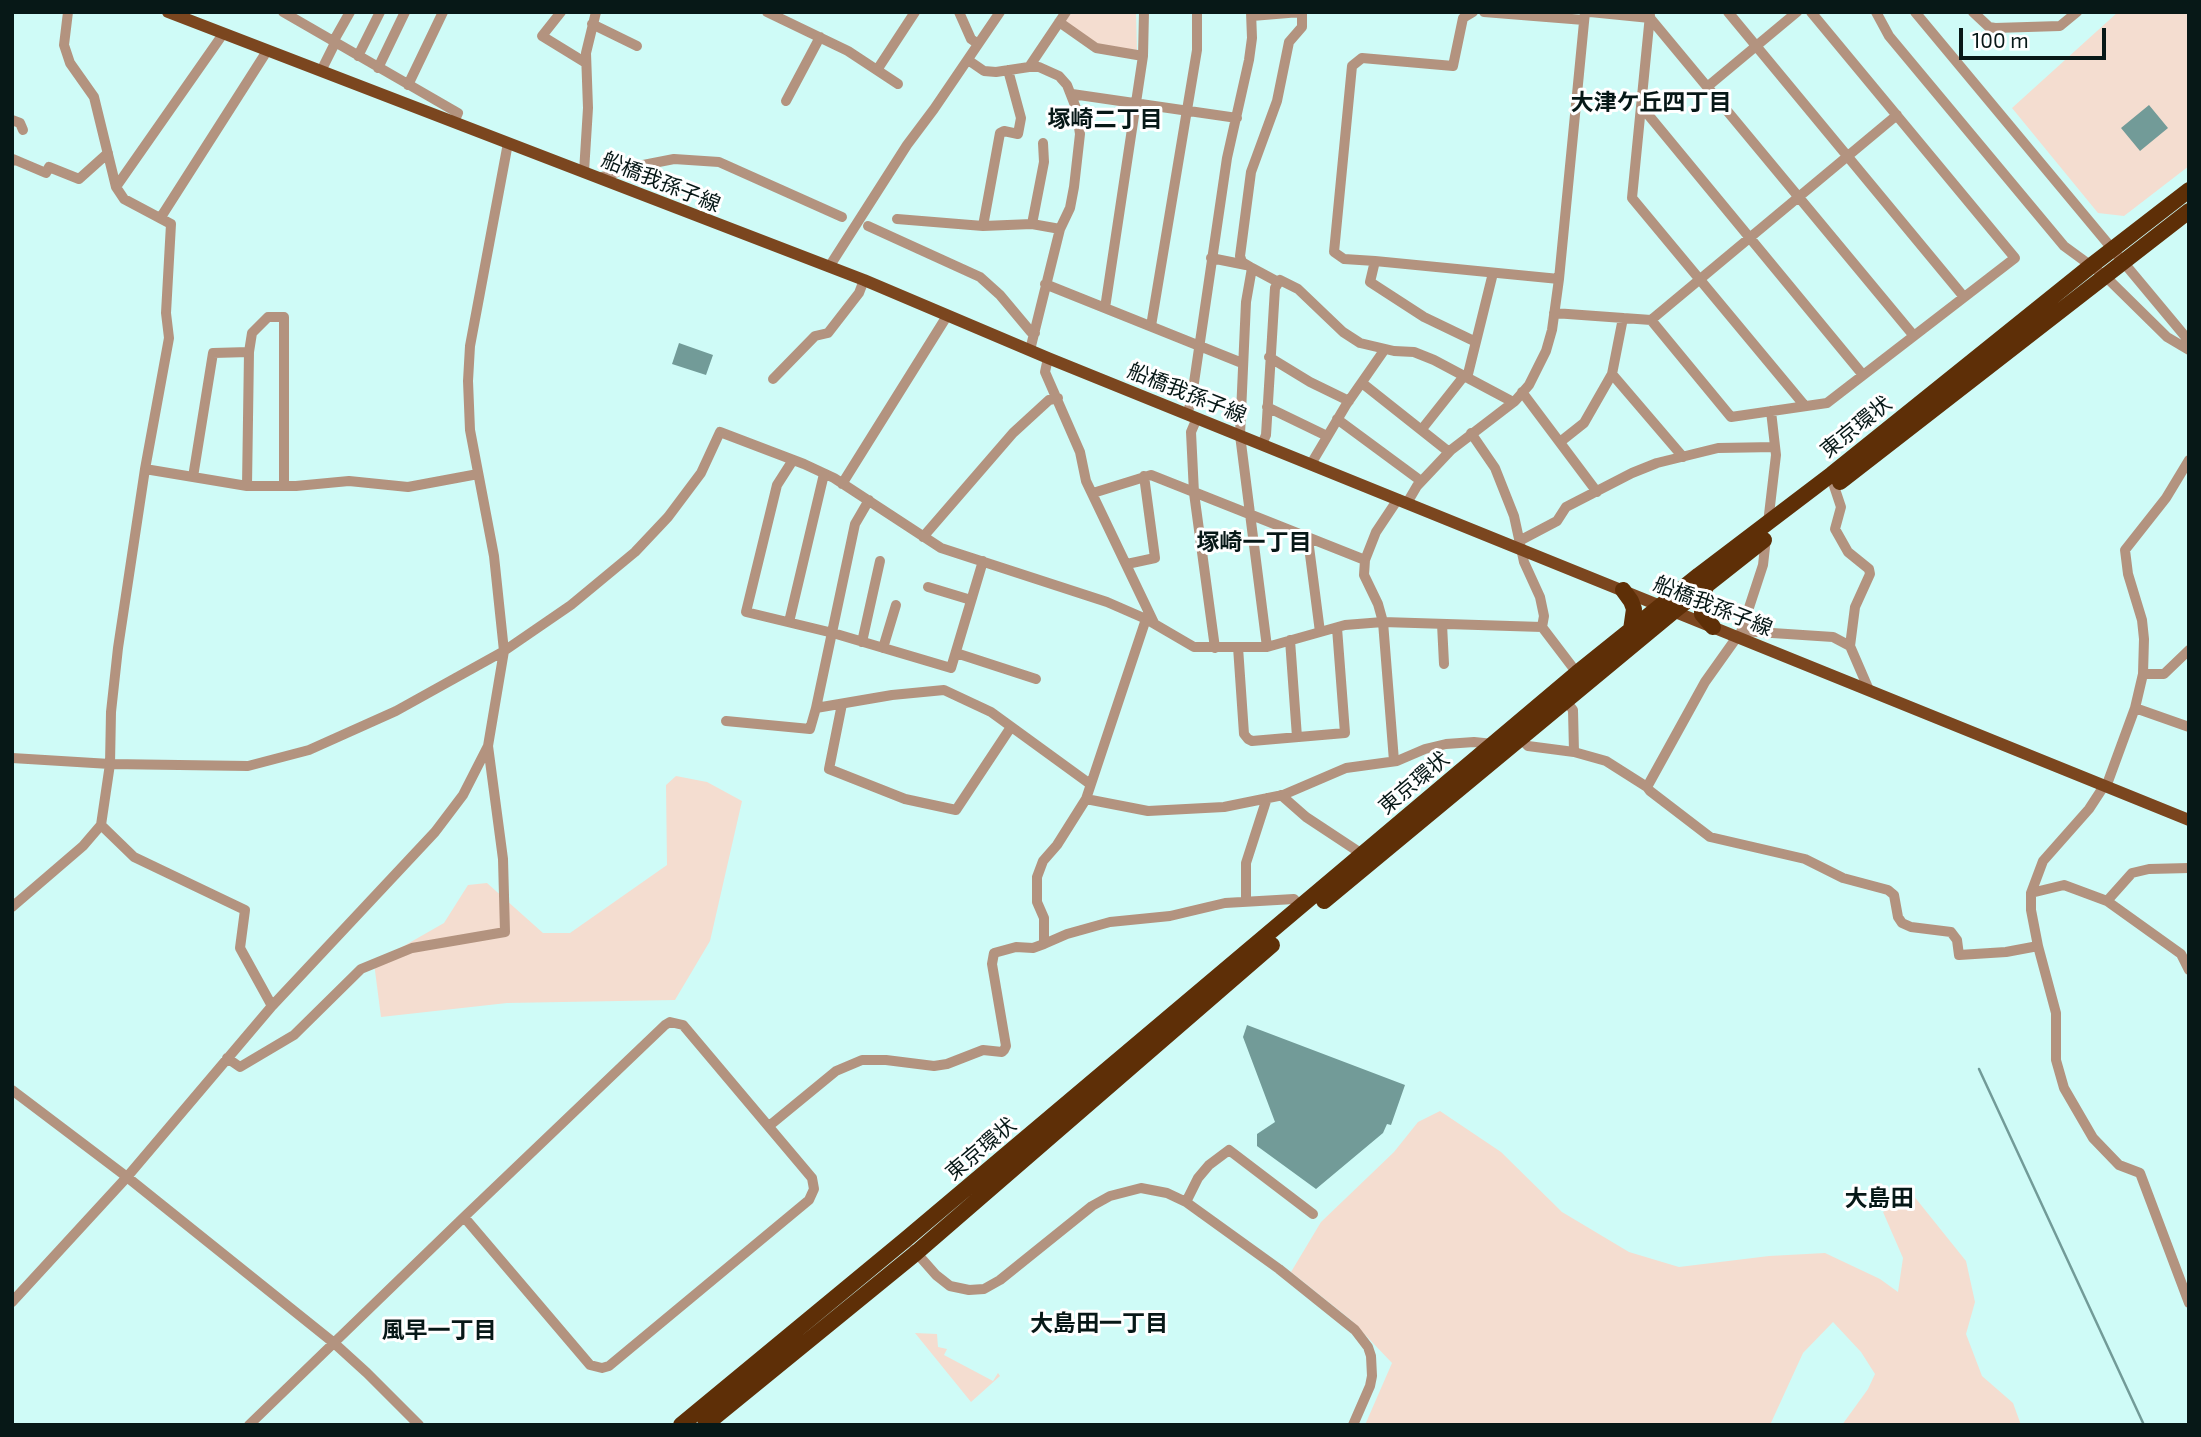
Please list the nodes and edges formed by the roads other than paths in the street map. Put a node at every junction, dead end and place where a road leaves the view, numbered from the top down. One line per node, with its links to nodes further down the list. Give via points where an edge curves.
1 (68, 12): 62 (street, via 64,45 94,97)
2 (168, 12): 31 (main road, 船橋我孫子線)
3 (283, 12): 33 (street)
4 (350, 12): 33 (street)
5 (380, 12): 38 (street)
6 (405, 12): 43 (street)
7 (443, 12): 48 (street)
8 (561, 12): 41 (street, via 541,36)
9 (596, 12): 30 (street)
10 (767, 12): 32 (street)
11 (915, 12): 46 (street)
12 (959, 12): 34 (street)
13 (1000, 12): 34 (street)
14 (1144, 12): 39 (street)
15 (1196, 12): 54 (street, via 1198,38)
16 (1301, 12): 26 (street); 85 (street, via 1302,27 1288,46 1277,101 1251,172 1240,256)
17 (1473, 12): 81 (street, via 1463,19 1453,66 1362,58 1352,66 1334,252 1344,259)
18 (1484, 12): 27 (street)
19 (1728, 12): 36 (street)
20 (1797, 12): 36 (street)
21 (1811, 12): 55 (street)
22 (1876, 12): 83 (street, via 1889,36 2064,246)
23 (1915, 12): 79 (street)
24 (1973, 12): 25 (street, via 1995,28 2060,26)
25 (2077, 12)
26 (1251, 14): 56 (street, via 1249,60)
27 (1586, 15): 28 (street); 88 (street)
28 (1650, 15): 49 (street); 53 (street)
29 (1062, 17): 39 (street, via 1096,48); 42 (street)
30 (592, 24): 35 (street); 41 (street)
31 (223, 34): 37 (main road, 船橋我孫子線); 67 (street)
32 (820, 37): 46 (street); 51 (street)
33 (334, 42): 38 (street); 45 (street)
34 (978, 44): 40 (street)
35 (637, 46)
36 (1756, 46): 49 (street); 63 (street)
37 (267, 51): 45 (main road, 船橋我孫子線); 71 (street)
38 (358, 56): 43 (street)
39 (1143, 56): 52 (street)
40 (968, 60): 44 (street, via 984,71); 84 (street)
41 (586, 63): 65 (street)
42 (1029, 66): 44 (street); 50 (street, via 1059,76)
43 (378, 68): 48 (street)
44 (1008, 70): 76 (street, via 1021,118 1018,134 1000,133)
45 (321, 71): 58 (main road, 船橋我孫子線)
46 (877, 71): 47 (street)
47 (898, 84)
48 (408, 85): 58 (street, via 458,113)
49 (1707, 87): 69 (street)
50 (1072, 94): 52 (street); 77 (street, via 1079,146 1070,208)
51 (786, 101)
52 (1136, 103): 54 (street); 94 (street)
53 (1641, 106): 78 (street); 89 (street, via 1632,198)
54 (1186, 110): 56 (street); 99 (street)
55 (1897, 115): 63 (street); 93 (street, via 2015,258)
56 (1237, 118): 80 (street)
57 (12, 120): 59 (street)
58 (454, 122): 60 (main road, 船橋我孫子線)
59 (23, 130)
60 (508, 143): 65 (main road, 船橋我孫子線); 139 (street, via 470,346 470,429)
61 (1043, 143): 74 (street, via 1044,162)
62 (108, 153): 64 (street, via 79,178 49,167 46,173); 67 (street)
63 (1848, 156): 69 (street); 93 (street)
64 (12, 160)
65 (584, 172): 66 (main road, 船橋我孫子線)
66 (599, 178): 72 (street, via 674,159 719,162); 84 (main road, 船橋我孫子線)
67 (116, 187): 71 (street, via 124,199)
68 (2189, 190): 79 (highway, 東京環状)
69 (1798, 197): 78 (street); 101 (street)
70 (2189, 211): 82 (highway, 東京環状)
71 (161, 217): 138 (street, via 171,225 169,338)
72 (842, 217)
73 (897, 219): 76 (street)
74 (1032, 224): 76 (street); 77 (street)
75 (867, 226): 100 (street, via 981,277)
76 (983, 226)
77 (1060, 229): 92 (street)
78 (1750, 237): 89 (street); 113 (street)
79 (2112, 249): 82 (street); 83 (highway, 東京環状)
80 (1211, 258): 85 (street); 104 (street)
81 (1375, 261): 86 (street); 103 (street, via 1370,282 1424,317)
82 (2123, 263): 87 (highway, 東京環状); 102 (street)
83 (2092, 265): 87 (street); 154 (highway, 東京環状)
84 (829, 267): 90 (main road, 船橋我孫子線)
85 (1250, 267): 91 (street); 111 (street)
86 (1493, 272): 88 (street); 103 (street)
87 (2105, 276): 107 (street, via 2168,337); 147 (highway, 東京環状)
88 (1559, 279): 95 (street)
89 (1700, 279): 98 (street); 121 (street)
90 (864, 280): 96 (main road, 船橋我孫子線); 115 (street, via 828,333 815,336)
91 (1278, 282): 105 (street, via 1298,289 1360,343); 109 (street)
92 (1045, 284): 94 (street); 100 (street)
93 (1964, 296): 101 (street)
94 (1105, 308): 99 (street)
95 (1555, 313): 97 (street); 117 (street, via 1546,351)
96 (947, 316): 106 (main road, 船橋我孫子線); 144 (street)
97 (1623, 318): 98 (street); 112 (street)
98 (1651, 320): 123 (street, via 1731,416)
99 (1151, 326): 104 (street)
100 (1035, 333): 106 (street)
101 (1914, 336): 113 (street)
102 (2189, 341)
103 (1476, 342): 114 (street)
104 (1198, 346): 111 (street); 124 (street)
105 (1385, 349): 114 (street, via 1414,352); 116 (street)
106 (1030, 350): 110 (main road, 船橋我孫子線)
107 (2189, 350)
108 (249, 352): 142 (street, via 213,352); 145 (street); 146 (street, via 252,333 268,317 284,317)
109 (1269, 357): 119 (street); 122 (street)
110 (1048, 358): 118 (street, via 1045,372); 124 (main road, 船橋我孫子線)
111 (1242, 363): 128 (street)
112 (1612, 374): 130 (street, via 1584,423); 134 (street)
113 (1863, 375): 121 (street, via 1826,404)
114 (1466, 377): 120 (street); 126 (street)
115 (773, 379)
116 (1362, 383): 119 (street); 126 (street)
117 (1522, 392): 120 (street); 130 (street)
118 (1058, 398): 149 (street); 155 (street, via 1049,400 1013,433)
119 (1349, 401): 125 (street)
120 (1513, 402): 127 (street)
121 (1805, 406): 123 (street)
122 (1267, 407): 129 (street); 131 (street)
123 (1771, 411): 132 (street)
124 (1192, 416): 128 (main road, 船橋我孫子線); 150 (street)
125 (1337, 419): 129 (street); 143 (street)
126 (1422, 429): 133 (street)
127 (1471, 433): 133 (street); 157 (street, via 1495,468)
128 (1240, 435): 131 (main road, 船橋我孫子線); 153 (street)
129 (1327, 436): 137 (street)
130 (1560, 442): 148 (street)
131 (1262, 444): 137 (main road, 船橋我孫子線)
132 (1775, 447): 134 (street, via 1718,448); 154 (street)
133 (1449, 452): 143 (street)
134 (1683, 457): 148 (street, via 1632,473)
135 (793, 460): 140 (street); 169 (street, via 777,485 746,612); 187 (street, via 720,432 701,473 635,552 571,605)
136 (2189, 460): 191 (street, via 2125,550 2142,620)
137 (1311, 464): 152 (main road, 船橋我孫子線)
138 (145, 470): 142 (street); 208 (street, via 117,661)
139 (478, 474): 146 (street, via 408,487 349,481); 187 (street, via 494,556)
140 (824, 474): 144 (street); 169 (street)
141 (1144, 476): 149 (street); 150 (street); 161 (street, via 1155,558)
142 (192, 477): 145 (street)
143 (1422, 481): 152 (street)
144 (842, 484): 151 (street)
145 (247, 486): 146 (street)
146 (284, 486)
147 (1834, 486): 154 (highway, 東京環状); 182 (street, via 1840,507 1835,529 1848,552 1870,575 1855,607)
148 (1597, 492): 157 (street, via 1566,507 1557,521)
149 (1093, 493): 161 (street)
150 (1194, 493): 153 (street); 184 (street)
151 (869, 500): 155 (street); 177 (street, via 855,524)
152 (1402, 501): 157 (main road, 船橋我孫子線); 158 (street, via 1376,532)
153 (1250, 513): 156 (street); 181 (street)
154 (1767, 530): 162 (highway, 東京環状); 167 (highway, 東京環状); 178 (street, via 1763,565)
155 (923, 537): 160 (street, via 941,548)
156 (1308, 539): 158 (street); 176 (street)
157 (1522, 545): 164 (main road, 船橋我孫子線); 172 (street, via 1524,562 1540,597)
158 (1365, 560): 170 (street, via 1364,575)
159 (880, 561): 180 (street)
160 (983, 561): 165 (street); 168 (street)
161 (1127, 564): 168 (street)
162 (1706, 585): 167 (highway, 東京環状); 173 (highway, via 1702,614)
163 (928, 587): 165 (street)
164 (1623, 590): 167 (main road, 船橋我孫子線); 175 (highway, via 1634,608)
165 (971, 600): 188 (street)
166 (896, 605): 183 (street)
167 (1667, 608): 173 (main road, 船橋我孫子線); 175 (highway, 東京環状); 194 (highway, 東京環状)
168 (1150, 621): 184 (street, via 1194,647); 209 (street)
169 (789, 622): 177 (street)
170 (1383, 622): 171 (street); 174 (street); 207 (street)
171 (1442, 624): 172 (street); 189 (street)
172 (1542, 627): 190 (street)
173 (1713, 627): 178 (main road, 船橋我孫子線)
174 (1337, 628): 176 (street); 201 (street, via 1345,733)
175 (1631, 630): 190 (highway, 東京環状)
176 (1320, 632): 179 (street)
177 (833, 633): 180 (street); 197 (street)
178 (1739, 635): 182 (street, via 1833,637); 193 (main road, 船橋我孫子線); 210 (street, via 1705,682)
179 (1290, 640): 181 (street); 201 (street)
180 (862, 642): 183 (street)
181 (1267, 646): 185 (street)
182 (1850, 646): 193 (street)
183 (883, 648): 188 (street, via 951,668)
184 (1215, 648): 185 (street)
185 (1238, 648): 201 (street, via 1244,734 1252,741)
186 (2189, 650): 191 (street, via 2164,674)
187 (504, 651): 204 (street); 208 (street, via 396,711 309,750 248,766)
188 (956, 653): 192 (street)
189 (1444, 664)
190 (1577, 673): 203 (highway, 東京環状)
191 (2143, 674): 196 (street)
192 (1036, 679)
193 (1869, 690): 211 (main road, 船橋我孫子線)
194 (1566, 701): 202 (highway, 東京環状); 205 (street, via 1573,710)
195 (842, 704): 197 (street); 199 (street, via 944,690); 199 (street, via 829,769 905,799 956,810)
196 (2135, 708): 200 (street); 211 (street)
197 (817, 709): 198 (street, via 810,729)
198 (726, 721)
199 (1011, 727): 209 (street)
200 (2189, 727)
201 (1297, 737)
202 (1521, 739): 205 (street, via 1528,746); 235 (highway, 東京環状)
203 (1493, 744): 207 (street, via 1446,744); 217 (highway, 東京環状)
204 (488, 746): 227 (street, via 463,795 435,832); 228 (street, via 503,859 505,932 412,947 361,969 294,1035 240,1067)
205 (1574, 752): 210 (street, via 1606,761)
206 (12, 758): 208 (street)
207 (1394, 761): 212 (street, via 1346,768)
208 (110, 764): 216 (street)
209 (1090, 784): 213 (street)
210 (1647, 786): 225 (street, via 1710,836 1805,859 1843,878 1888,890 1894,895 1902,923 1951,932 1959,955)
211 (2105, 787): 215 (main road, 船橋我孫子線); 219 (street, via 2043,861)
212 (1281, 795): 214 (street); 217 (street)
213 (1086, 799): 214 (street, via 1162,811); 224 (street, via 1037,877)
214 (1267, 799): 220 (street, via 1246,863)
215 (2189, 820)
216 (101, 825): 222 (street); 227 (street, via 134,857 245,910 240,947)
217 (1362, 854): 223 (highway, 東京環状)
218 (2189, 867): 221 (street, via 2132,873)
219 (2031, 892): 221 (street, via 2064,885); 225 (street)
220 (1247, 901): 223 (street, via 1294,899); 224 (street, via 1110,922)
221 (2106, 901): 226 (street, via 2181,954)
222 (12, 907)
223 (1301, 907): 235 (highway, 東京環状)
224 (1044, 944): 230 (street, via 994,953 1006,1046 1002,1052 983,1050 934,1066 862,1060 836,1071)
225 (2038, 946): 237 (street, via 2056,1013 2056,1060 2063,1088 2092,1138 2119,1165 2140,1173)
226 (2189, 970)
227 (272, 1006): 228 (street)
228 (227, 1058): 231 (street)
229 (12, 1090): 231 (street)
230 (769, 1126): 234 (street, via 683,1025 670,1022); 234 (street, via 812,1178 810,1200 610,1366 590,1365)
231 (127, 1177): 236 (street); 238 (street)
232 (1186, 1202): 233 (street, via 1209,1164 1229,1150); 235 (street, via 1141,1188 1110,1196 984,1289 950,1286); 243 (street, via 1327,1306 1368,1347 1370,1386)
233 (1313, 1214)
234 (464, 1217): 238 (street)
235 (911, 1246): 241 (highway, 東京環状); 242 (highway, 東京環状)
236 (12, 1302)
237 (2189, 1303)
238 (334, 1343): 239 (street); 240 (street)
239 (249, 1425)
240 (419, 1425)
241 (681, 1425)
242 (705, 1425)
243 (1353, 1425)

